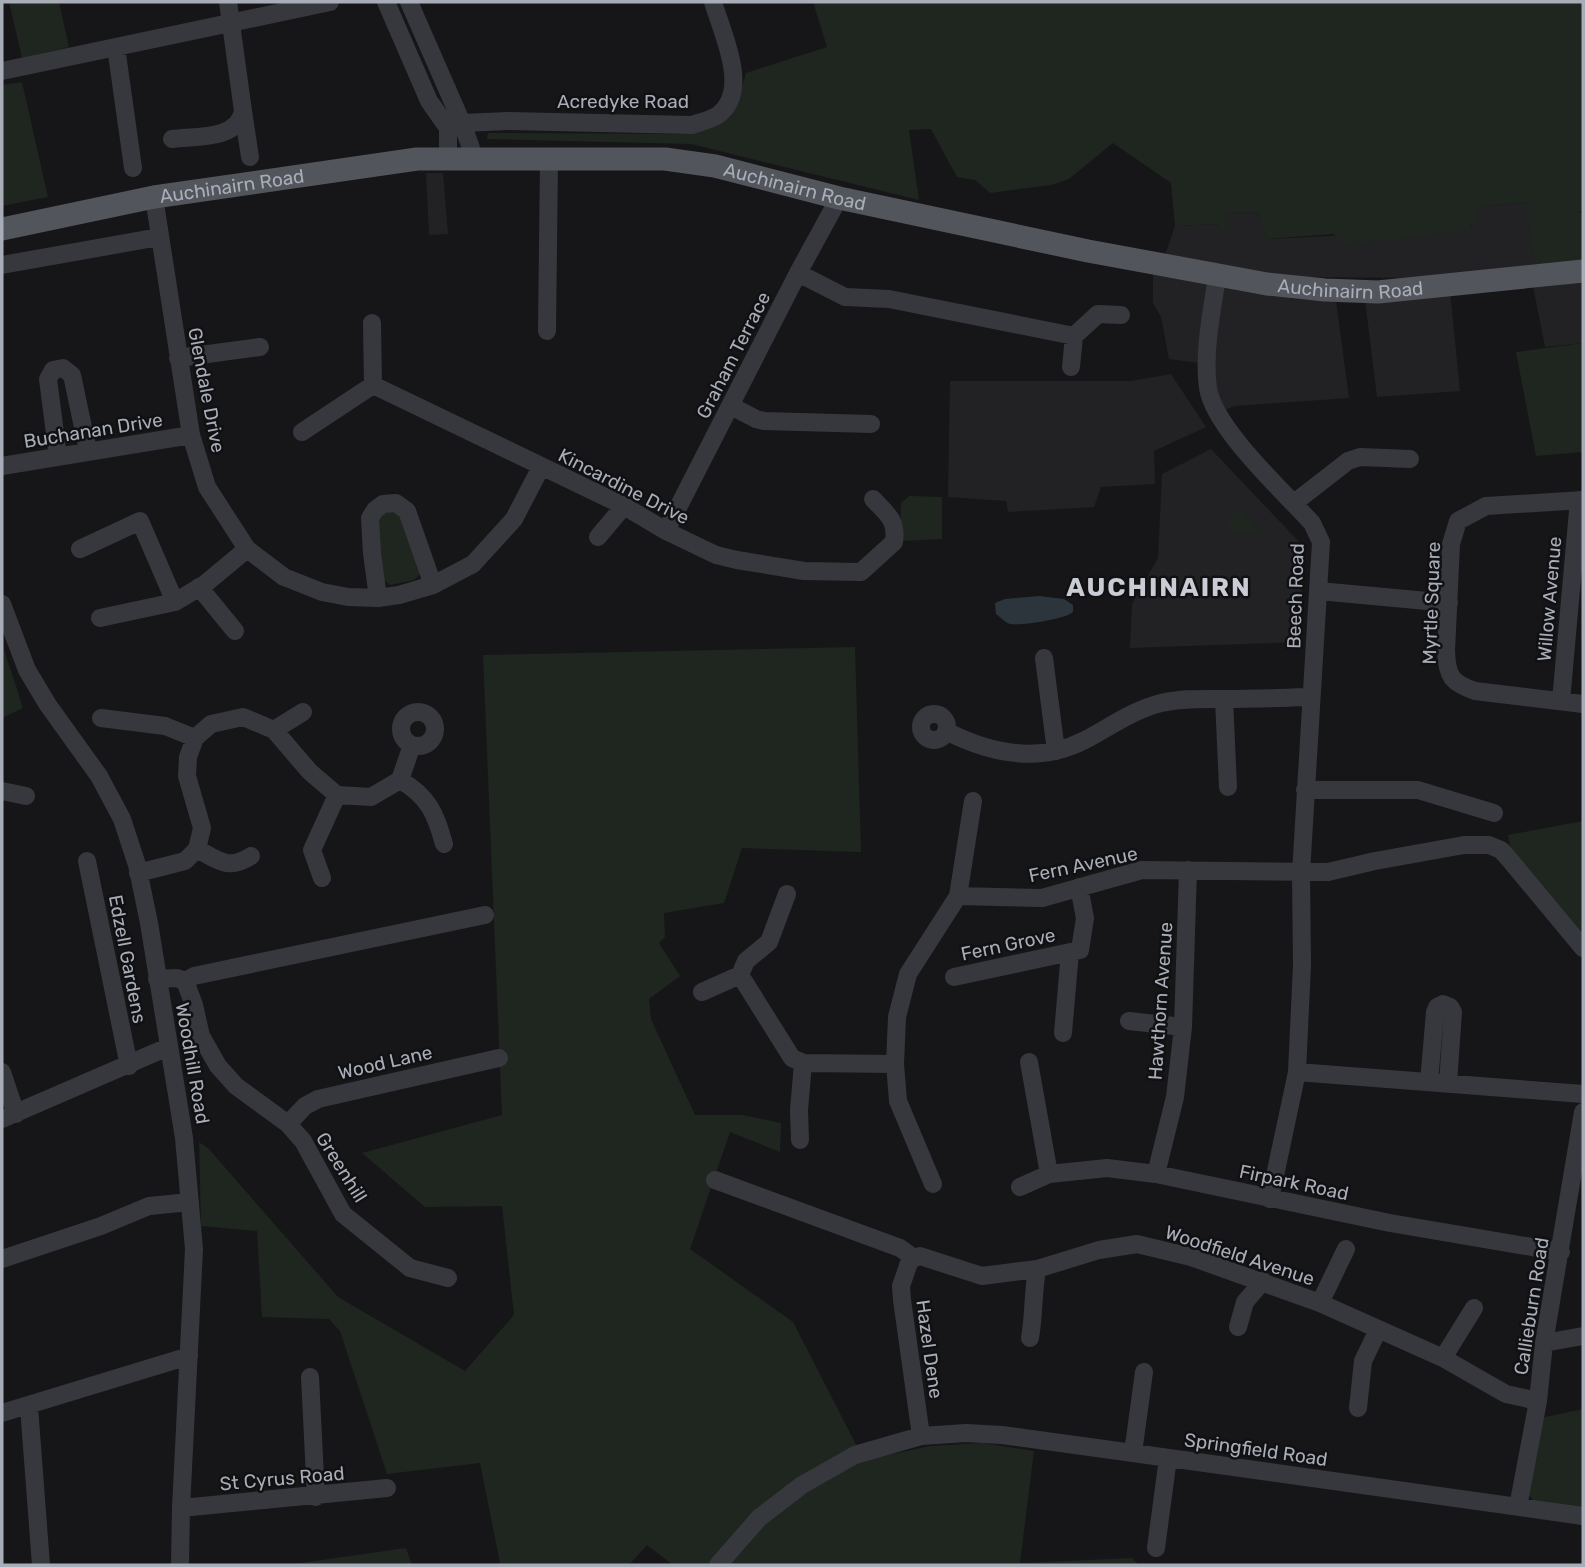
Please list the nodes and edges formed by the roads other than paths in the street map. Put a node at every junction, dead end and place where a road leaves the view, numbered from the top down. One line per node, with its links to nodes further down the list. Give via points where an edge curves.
1 (228, 2): 6 (street)
2 (330, 2): 6 (street)
3 (386, 2): 10 (street, via 429,101)
4 (409, 2): 10 (street)
5 (713, 2): 10 (street, Acredyke Road, via 735,78 730,98 718,115 692,125 508,121)
6 (232, 21): 7 (street); 9 (street)
7 (116, 47): 8 (street); 15 (street)
8 (2, 71)
9 (243, 111): 11 (street, via 227,132); 12 (street)
10 (455, 125): 13 (street, via 471,148)
11 (172, 139)
12 (250, 157)
13 (459, 159): 14 (main road, Auchinairn Road); 16 (main road, Auchinairn Road, via 417,159)
14 (549, 159): 17 (main road, Auchinairn Road, via 665,159 715,166); 26 (street)
15 (133, 168)
16 (155, 197): 18 (main road, Auchinairn Road); 19 (street, Glendale Drive)
17 (839, 198): 22 (street, Graham Terrace); 23 (main road, Auchinairn Road)
18 (2, 229)
19 (159, 237): 20 (street); 29 (street, Glendale Drive)
20 (2, 265)
21 (1583, 271): 23 (main road, Auchinairn Road, via 1378,292)
22 (798, 273): 27 (street, via 845,297 888,299); 32 (street, Graham Terrace)
23 (1217, 276): 43 (street, Beech Road, via 1209,338 1212,402 1224,426)
24 (1122, 315): 27 (street, via 1098,314)
25 (372, 323): 31 (street)
26 (547, 331)
27 (1074, 336): 30 (street)
28 (260, 347): 29 (street)
29 (178, 358): 35 (street, Glendale Drive)
30 (1071, 367)
31 (373, 385): 34 (street); 40 (street, Kincardine Drive)
32 (731, 406): 33 (street, via 764,421); 45 (street, Graham Terrace)
33 (871, 424)
34 (302, 432)
35 (191, 435): 36 (street, Buchanan Drive); 48 (street, Glendale Drive, via 207,487)
36 (88, 451): 37 (street, Buchanan Drive); 37 (street, via 72,375 63,368 53,370 48,380)
37 (58, 457): 39 (street, Buchanan Drive)
38 (1410, 459): 43 (street, via 1360,457 1348,461)
39 (2, 466)
40 (541, 467): 44 (street, Kincardine Drive); 49 (street, Glendale Drive, via 514,519 473,564)
41 (873, 499): 45 (street, Kincardine Drive, via 894,522 895,539 861,572 737,560)
42 (1581, 500): 54 (street, Myrtle Square, via 1486,506 1458,522 1451,544); 61 (street, Willow Avenue)
43 (1294, 503): 51 (street, Beech Road, via 1321,542)
44 (624, 506): 45 (street, Kincardine Drive); 46 (street)
45 (666, 531)
46 (598, 537)
47 (80, 548): 53 (street, via 140,521)
48 (247, 549): 50 (street); 52 (street, Glendale Drive, via 284,577 322,592)
49 (433, 585): 52 (street, Glendale Drive); 52 (street, via 407,511 396,503 383,504 370,518)
50 (199, 587): 53 (street); 57 (street)
51 (1319, 591): 54 (street); 59 (street, Beech Road)
52 (378, 598)
53 (175, 602): 56 (street)
54 (1449, 603): 61 (street, Myrtle Square, via 1446,667 1460,686)
55 (2, 604): 83 (street, Woodhill Road, via 27,670 99,776 122,819)
56 (100, 618)
57 (235, 631)
58 (1044, 659): 69 (street)
59 (1311, 697): 60 (street); 72 (street, Beech Road)
60 (1224, 699): 69 (street, via 1150,706); 71 (street)
61 (1561, 701): 62 (street, Myrtle Square)
62 (1583, 704)
63 (303, 712): 65 (street)
64 (101, 718): 67 (street, via 165,726)
65 (274, 730): 67 (street, via 243,717 211,724); 74 (street, via 310,772)
66 (946, 731): 69 (street, via 1010,753)
67 (195, 738): 79 (street, via 187,776 202,828)
68 (412, 745): 70 (street)
69 (1056, 751)
70 (400, 780): 74 (street, via 371,797); 78 (street, via 416,789 436,815)
71 (1227, 787)
72 (1305, 790): 77 (street, via 1418,790 1470,814); 84 (street, Beech Road)
73 (2, 791): 75 (street)
74 (338, 795): 85 (street, via 312,850)
75 (26, 796)
76 (974, 801): 88 (street)
77 (1494, 813)
78 (444, 844)
79 (197, 849): 80 (street, via 227,864); 83 (street, via 185,861)
80 (251, 856)
81 (87, 861): 105 (street, Edzell Gardens)
82 (1188, 870): 84 (street, Fern Avenue); 86 (street, Fern Avenue, via 1142,870); 98 (street, Hawthorn Avenue)
83 (138, 873): 94 (street, Woodhill Road)
84 (1301, 873): 90 (street, via 1328,872 1464,845 1489,845 1501,850); 107 (street, Beech Road)
85 (322, 878)
86 (1079, 887): 88 (street, Fern Avenue, via 1042,898); 91 (street, Fern Grove, via 1085,918 1080,950)
87 (787, 894): 92 (street, via 769,942 746,961)
88 (958, 896): 104 (street, via 908,974 897,1017)
89 (485, 915): 95 (street)
90 (1583, 948)
91 (1070, 951): 93 (street, Fern Grove); 99 (street, Fern Grove)
92 (740, 975): 96 (street); 103 (street, via 792,1058)
93 (954, 977)
94 (158, 979): 95 (street); 100 (street, Woodhill Road)
95 (185, 981): 113 (street, Greenhill, via 201,1036 218,1066 236,1086)
96 (702, 992)
97 (1129, 1021): 98 (street)
98 (1183, 1027): 116 (street, Hawthorn Avenue, via 1175,1097)
99 (1063, 1033)
100 (168, 1047): 105 (street); 121 (street, Woodhill Road)
101 (499, 1058): 113 (street, Wood Lane, via 318,1100)
102 (1029, 1062): 115 (street)
103 (803, 1063): 104 (street); 114 (street)
104 (895, 1064): 118 (street, via 898,1101)
105 (128, 1066): 112 (street)
106 (2, 1072): 112 (street)
107 (1297, 1072): 108 (street); 120 (street, Beech Road)
108 (1429, 1082): 109 (street); 109 (street, via 1435,1012 1443,1004 1453,1012)
109 (1448, 1083): 110 (street)
110 (1583, 1094)
111 (1583, 1112): 123 (street, Callieburn Road)
112 (9, 1116)
113 (288, 1124): 127 (street, Greenhill, via 303,1141 343,1214 410,1268)
114 (800, 1140)
115 (1049, 1174): 116 (street, Firpark Road, via 1107,1167); 119 (street, Firpark Road)
116 (1156, 1174): 120 (street, Firpark Road)
117 (715, 1180): 125 (street, Woodfield Avenue, via 900,1248)
118 (933, 1184)
119 (1020, 1187)
120 (1270, 1199): 123 (street, Firpark Road)
121 (190, 1202): 124 (street, via 149,1206); 136 (street, Woodhill Road, via 194,1249)
122 (1346, 1249): 129 (street)
123 (1561, 1252): 135 (street, Callieburn Road)
124 (2, 1259)
125 (910, 1263): 126 (street, Woodfield Avenue, via 920,1256 932,1258 982,1276); 144 (street, Hazel Dene, via 901,1286)
126 (1037, 1269): 128 (street, Woodfield Avenue, via 1137,1244); 134 (street)
127 (448, 1278)
128 (1263, 1281): 129 (street, Woodfield Avenue); 131 (street, via 1245,1302)
129 (1320, 1303): 132 (street, Woodfield Avenue)
130 (1474, 1308): 137 (street)
131 (1238, 1327)
132 (1378, 1330): 137 (street, Woodfield Avenue); 142 (street, via 1363,1361)
133 (1583, 1336): 135 (street)
134 (1030, 1338)
135 (1544, 1343): 140 (street, Callieburn Road)
136 (189, 1356): 141 (street); 150 (street, Woodhill Road)
137 (1443, 1358): 140 (street, Woodfield Avenue, via 1506,1394)
138 (1144, 1372): 145 (street)
139 (310, 1377): 148 (street)
140 (1538, 1401): 149 (street, Callieburn Road)
141 (29, 1407): 143 (street); 153 (street)
142 (1358, 1408)
143 (2, 1413)
144 (921, 1436): 145 (street, Springfield Road, via 1003,1435); 155 (street, Springfield Road, via 855,1455 802,1485 759,1518)
145 (1133, 1452): 146 (street, Springfield Road)
146 (1168, 1458): 149 (street, Springfield Road); 152 (street)
147 (387, 1488): 148 (street, St Cyrus Road)
148 (316, 1497): 150 (street, St Cyrus Road)
149 (1518, 1507): 151 (street, Springfield Road)
150 (181, 1508): 154 (street, Woodhill Road)
151 (1583, 1516)
152 (1156, 1548)
153 (41, 1565)
154 (180, 1565)
155 (718, 1565)

